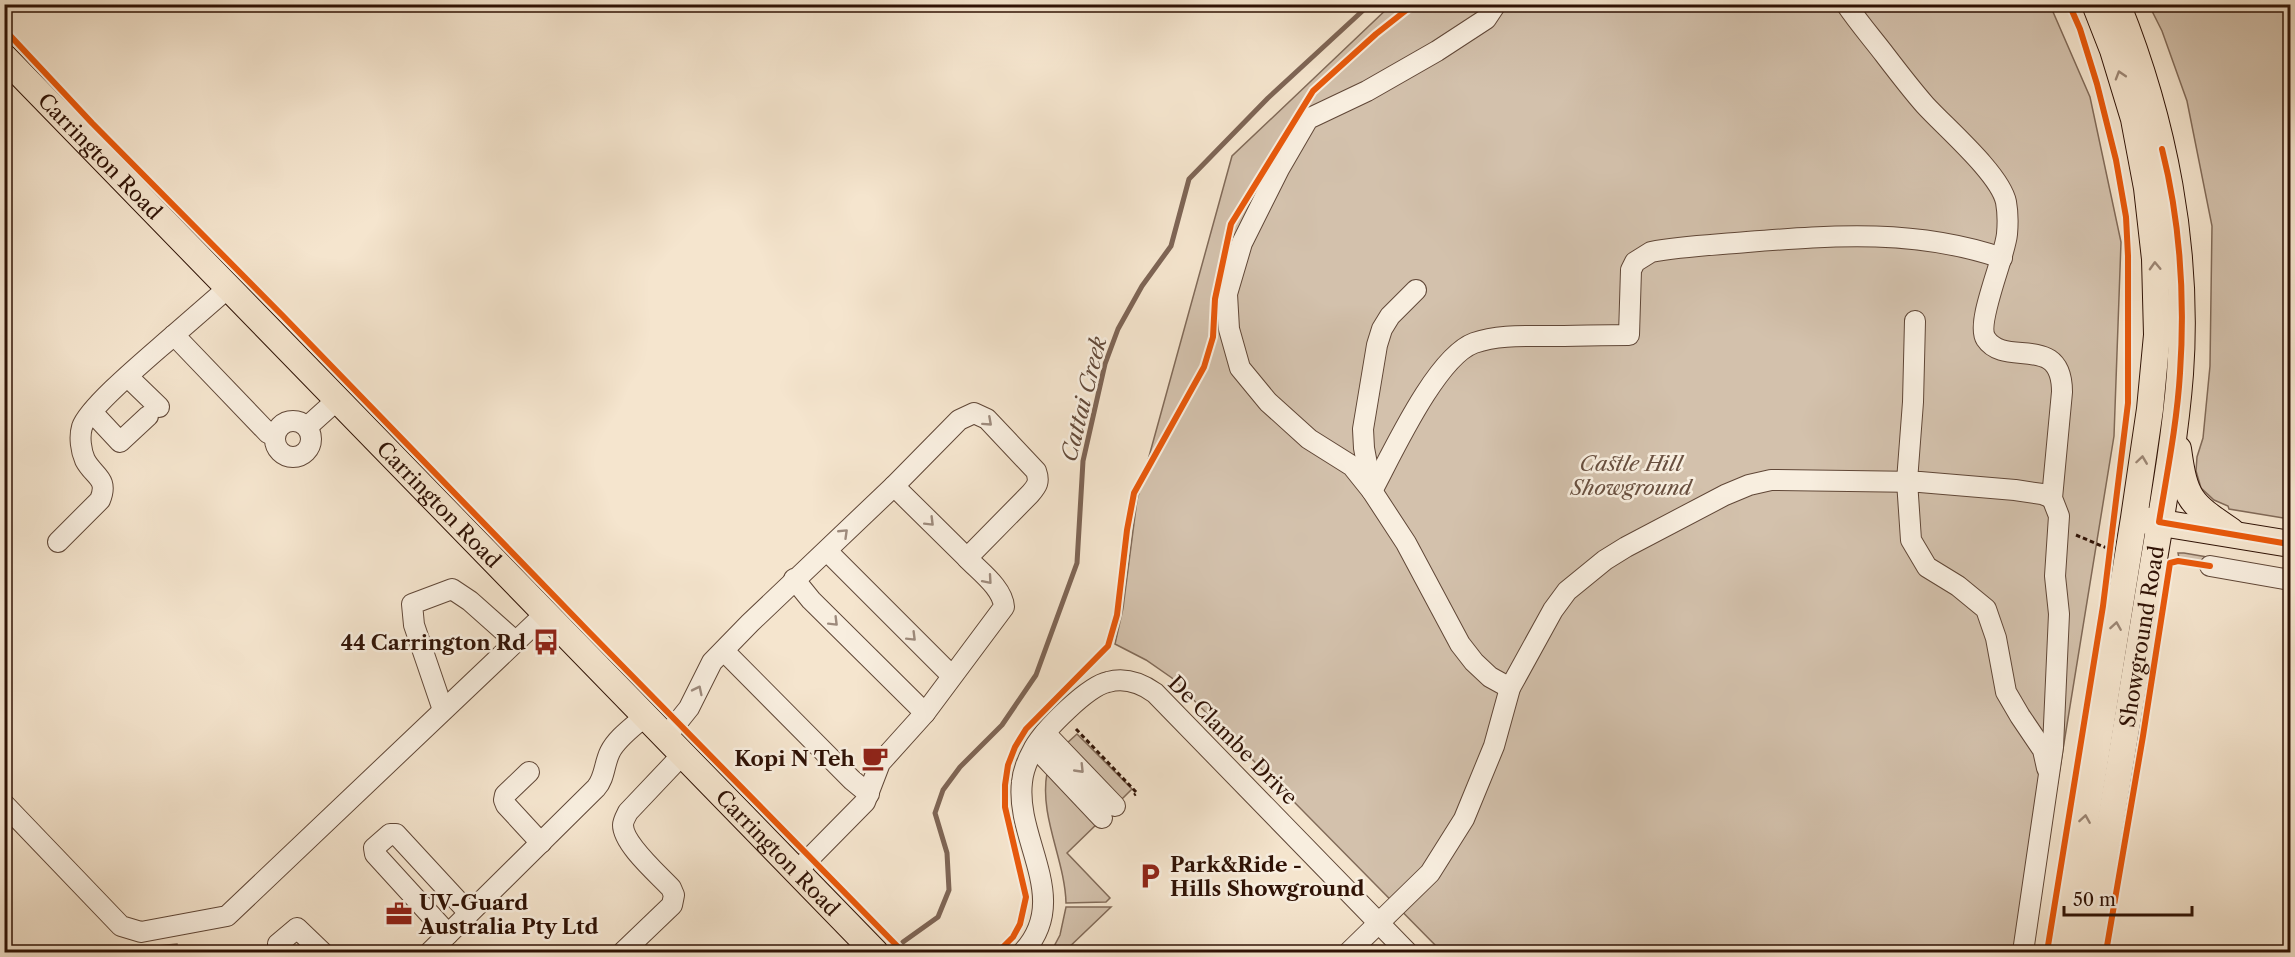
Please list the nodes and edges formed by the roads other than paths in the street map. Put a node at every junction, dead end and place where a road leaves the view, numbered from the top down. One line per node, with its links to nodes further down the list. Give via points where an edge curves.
1 (1496, 4): 19 (street, via 1486,19 1437,51 1308,119 1242,243 1227,294 1229,329 1240,368 1268,402 1309,439 1352,466)
2 (1846, 4): 6 (street, via 1924,103 1999,184 2008,216)
3 (2095, 4): 21 (main road, Showground Road, one-way to 3, via 2157,335 2155,259 2134,119)
4 (2117, 4): 14 (main road, Showground Road, via 2132,41 2169,177 2180,284 2180,373)
5 (4, 57): 7 (main road, Carrington Road)
6 (2002, 258): 19 (street, via 1942,242 1861,235 1651,252 1635,262 1631,270 1629,336 1493,338 1473,343 1454,355 1426,393); 20 (street, via 1984,316 1986,340 1998,349 2044,357 2058,366 2061,374)
7 (228, 288): 10 (street); 12 (main road, Carrington Road)
8 (1416, 290): 19 (street, via 1390,316 1377,345 1363,429)
9 (1915, 321): 17 (street)
10 (174, 334): 11 (street); 16 (street)
11 (128, 377): 13 (street); 13 (street, via 153,411 120,442)
12 (337, 400): 15 (street); 31 (main road, Carrington Road)
13 (92, 412): 24 (street, via 81,428 82,449 101,480 103,494)
14 (2175, 422): 22 (main road, Showground Road); 23 (main road, via 2188,495)
15 (307, 427): 16 (street, via 291,421 280,426); 16 (street, via 311,445 298,457 280,453)
16 (275, 436)
17 (1907, 481): 20 (street, via 2015,490); 35 (street, via 1771,480 1749,485 1694,511 1605,560 1567,591); 42 (street, via 1911,540 1927,567 1986,609 2006,692 2043,750)
18 (894, 486): 26 (street, one-way to 18); 27 (street, one-way to 27); 27 (street, one-way to 27, via 959,420 974,413 987,419 1039,478 1038,484)
19 (1372, 491): 35 (street, via 1406,543 1460,644 1490,677)
20 (2052, 498): 42 (street, via 2058,508 2055,576 2059,614)
21 (2134, 518): 22 (main road); 60 (main road, Showground Road, one-way to 21)
22 (2159, 522): 23 (main road); 61 (main road, Showground Road)
23 (2236, 535): 25 (main road)
24 (58, 542)
25 (2290, 544)
26 (827, 551): 29 (street); 34 (street, one-way to 34)
27 (967, 558): 34 (street, one-way to 34, via 998,592 1004,607)
28 (2210, 567): 30 (street)
29 (794, 579): 33 (street); 37 (street, one-way to 37)
30 (2290, 580)
31 (544, 614): 32 (street); 38 (main road, Carrington Road)
32 (515, 641): 36 (street); 36 (street, via 453,589 412,604 414,625)
33 (724, 651): 40 (street, one-way to 33, via 712,662); 43 (street)
34 (951, 675): 37 (street)
35 (1510, 688): 49 (street, via 1494,746 1464,819 1430,873)
36 (443, 710): 44 (street, via 227,916 141,932 121,926)
37 (925, 713): 43 (street, via 880,763)
38 (644, 717): 40 (main road, Carrington Road); 46 (street, via 610,751 601,783)
39 (1040, 740): 45 (street); 49 (street, De Clambe Drive, via 1096,686 1121,680 1145,686); 56 (street, De Clambe Drive, via 1022,780 1022,797 1043,906 1036,933)
40 (674, 746): 47 (main road, Carrington Road); 54 (street, via 623,824 631,845 671,888 672,905)
41 (529, 772): 46 (street, via 504,800)
42 (2049, 778): 59 (street)
43 (869, 794): 47 (street, via 846,823)
44 (4, 804)
45 (1109, 812)
46 (541, 843): 48 (street)
47 (796, 872): 55 (main road, Carrington Road)
48 (469, 913): 50 (street); 50 (street, via 396,834 390,834 374,848 375,854)
49 (1379, 923): 57 (street); 58 (street, De Clambe Drive)
50 (448, 934): 53 (street)
51 (282, 952): 52 (street, via 278,944 297,928)
52 (322, 952)
53 (430, 952)
54 (623, 952)
55 (874, 952)
56 (1023, 952)
57 (1349, 952)
58 (1407, 952)
59 (2023, 952)
60 (2064, 952)
61 (2089, 952)

